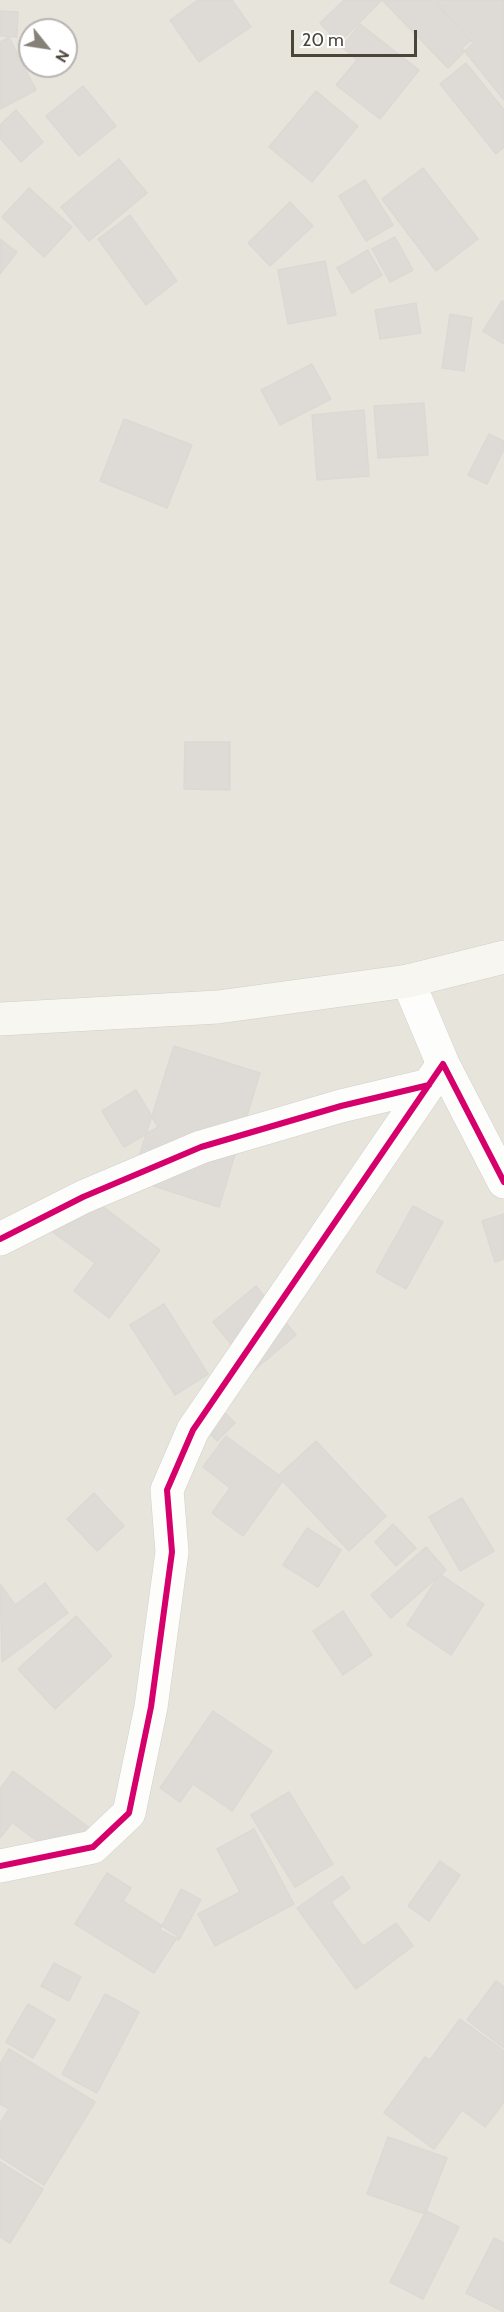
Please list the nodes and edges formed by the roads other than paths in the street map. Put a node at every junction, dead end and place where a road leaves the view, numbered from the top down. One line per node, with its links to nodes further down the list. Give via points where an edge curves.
1 (504, 957): 2 (main road)
2 (408, 981): 3 (main road, via 218,1007); 4 (street)
3 (0, 1019)
4 (436, 1075): 5 (street); 6 (street, via 201,1147 83,1197); 7 (street, via 193,1430 167,1490 172,1552 150,1707 129,1813 93,1847)
5 (504, 1182)
6 (0, 1239)
7 (0, 1866)

